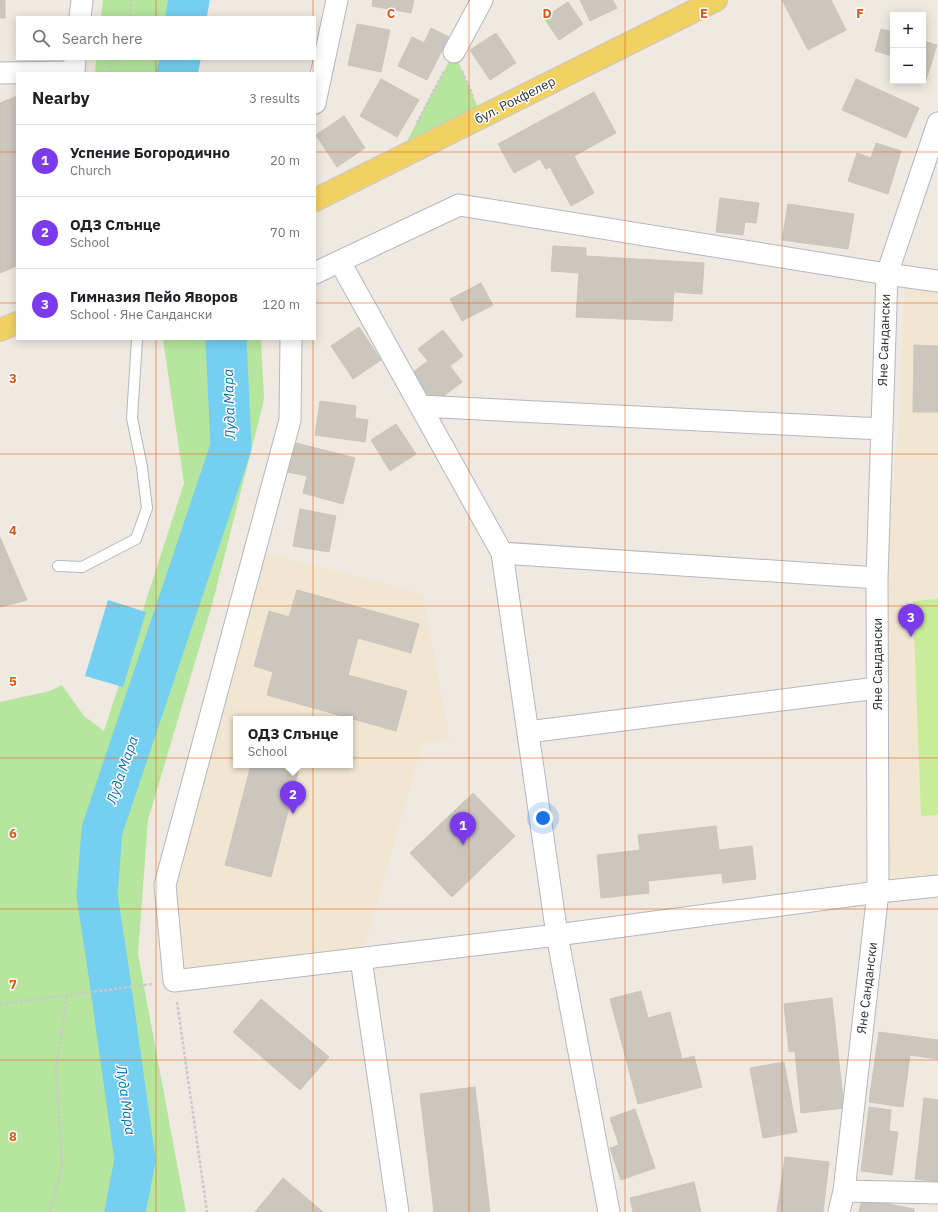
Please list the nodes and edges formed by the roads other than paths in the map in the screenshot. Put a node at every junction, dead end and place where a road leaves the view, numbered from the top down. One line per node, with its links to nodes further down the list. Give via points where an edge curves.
1 (82, 0): 5 (street)
2 (337, 0): 9 (street)
3 (482, 0): 6 (street)
4 (716, 0): 11 (main road, бул. Рокфелер)
5 (80, 16)
6 (454, 52)
7 (74, 66): 8 (street)
8 (0, 73)
9 (316, 98)
10 (938, 123): 14 (street, Яне Сандански)
11 (316, 200)
12 (340, 262): 13 (street); 14 (street, via 459,205); 20 (street)
13 (316, 273)
14 (887, 274): 15 (street); 21 (street, Яне Сандански)
15 (938, 281)
16 (16, 323): 17 (main road)
17 (0, 330)
18 (137, 340): 23 (lane, via 132,418 147,508 136,539 82,566)
19 (291, 340): 30 (street, via 290,420 165,885 174,982)
20 (420, 406): 21 (street); 22 (street)
21 (881, 429): 24 (street, Яне Сандански)
22 (502, 553): 24 (street); 26 (street)
23 (58, 566)
24 (877, 578): 25 (street, Яне Сандански)
25 (877, 688): 26 (street); 28 (street, Яне Сандански)
26 (528, 732): 29 (street)
27 (938, 886): 28 (street)
28 (878, 892): 29 (street); 31 (street, Яне Сандански)
29 (557, 935): 30 (street); 34 (street)
30 (361, 959): 33 (street)
31 (844, 1191): 32 (street); 35 (street, Яне Сандански)
32 (938, 1193)
33 (398, 1212)
34 (608, 1212)
35 (839, 1212)

